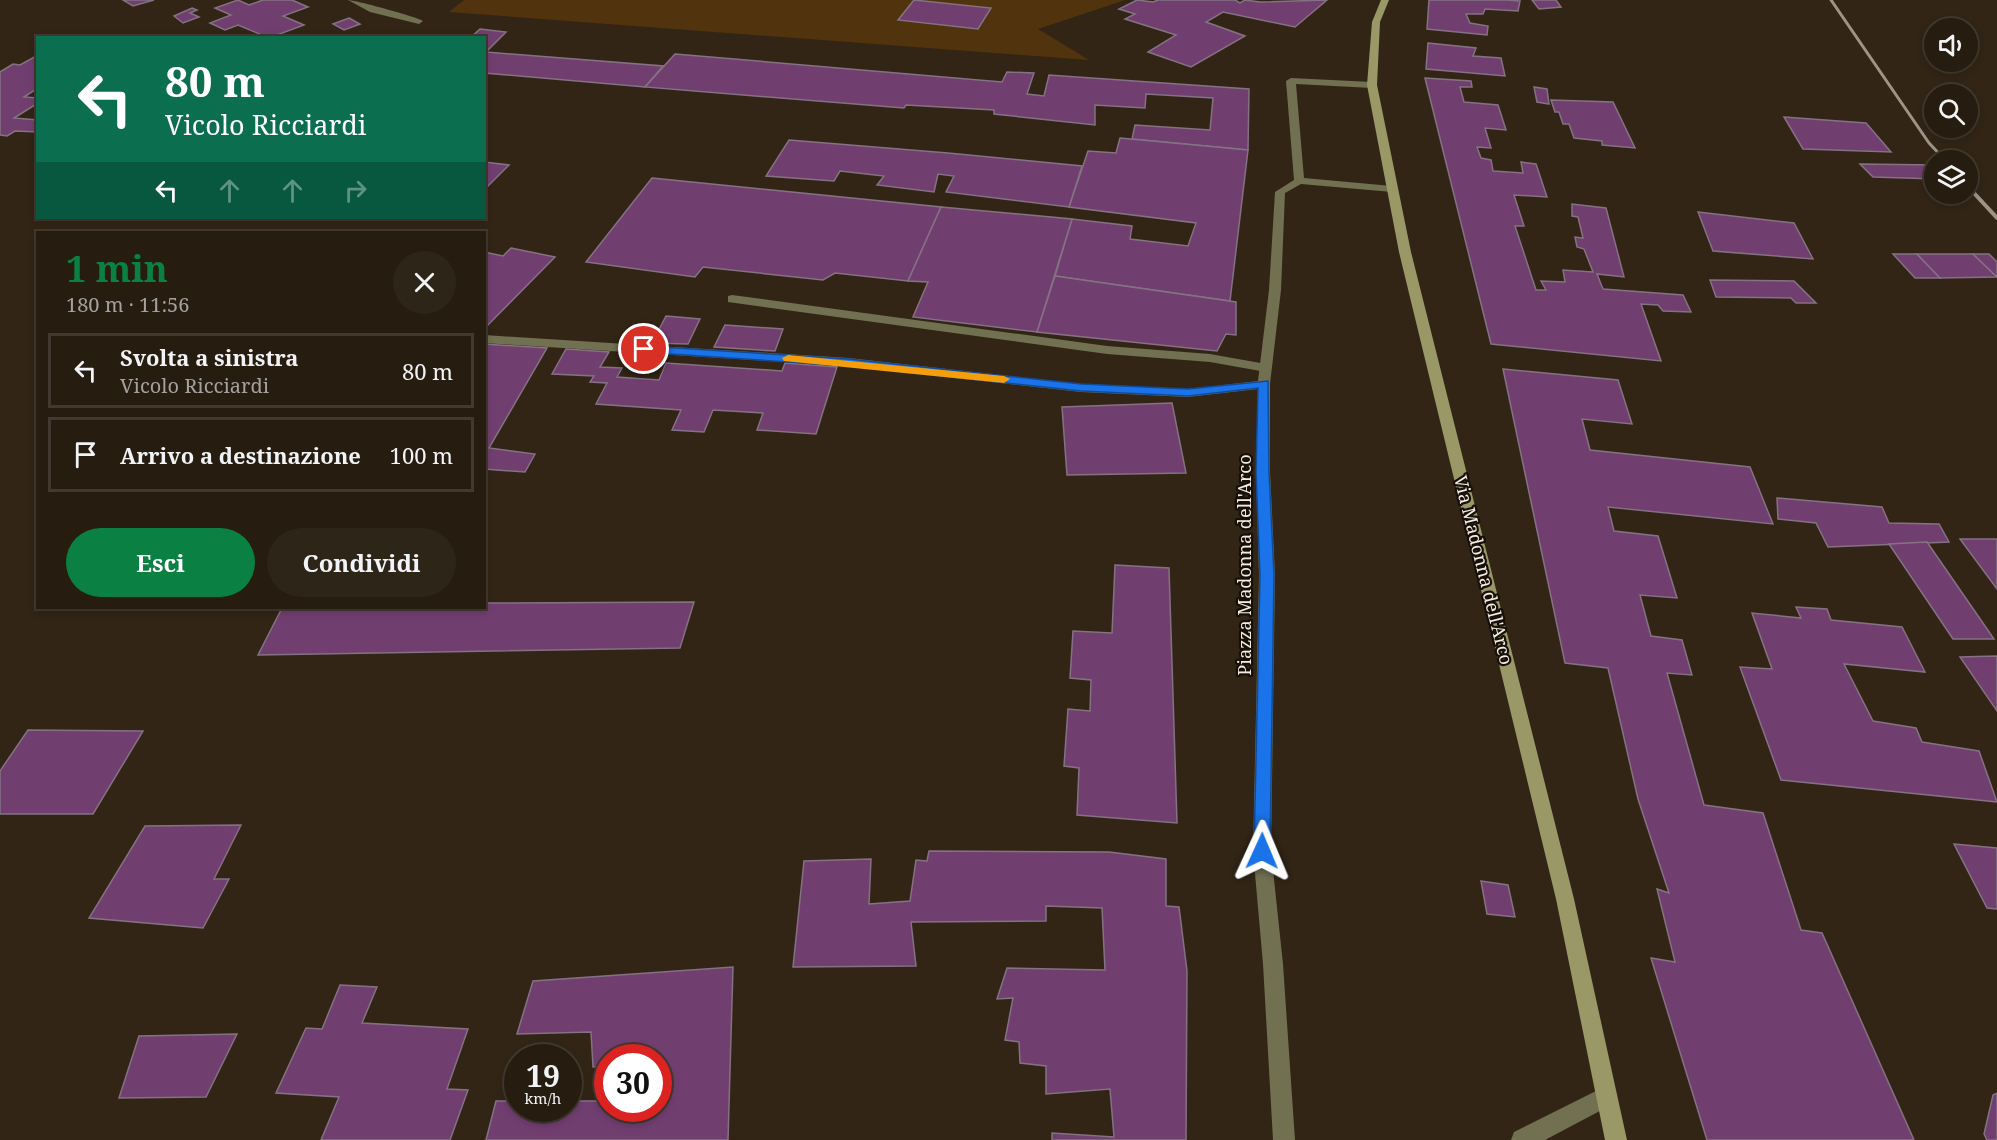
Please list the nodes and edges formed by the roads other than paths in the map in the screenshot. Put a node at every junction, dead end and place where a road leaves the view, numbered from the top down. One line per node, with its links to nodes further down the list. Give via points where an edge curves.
1 (352, 0): 3 (street)
2 (1386, 0): 4 (main road, Via Madonna dell'Arco, via 1376,22)
3 (419, 21)
4 (1372, 85): 5 (street, via 1291,81); 6 (main road, Via Madonna dell'Arco)
5 (1299, 181): 6 (street); 9 (street, Piazza Madonna dell'Arco, via 1280,192)
6 (1392, 189): 11 (main road, Via Madonna dell'Arco, via 1565,899)
7 (732, 299): 9 (street)
8 (486, 339): 10 (street, via 849,362 1081,388 1188,393)
9 (1266, 368): 10 (street, Piazza Madonna dell'Arco)
10 (1264, 384): 12 (street, Piazza Madonna dell'Arco, via 1267,575 1262,851)
11 (1606, 1097): 13 (street); 14 (main road, Via Madonna dell'Arco)
12 (1284, 1140)
13 (1522, 1140)
14 (1616, 1140)

